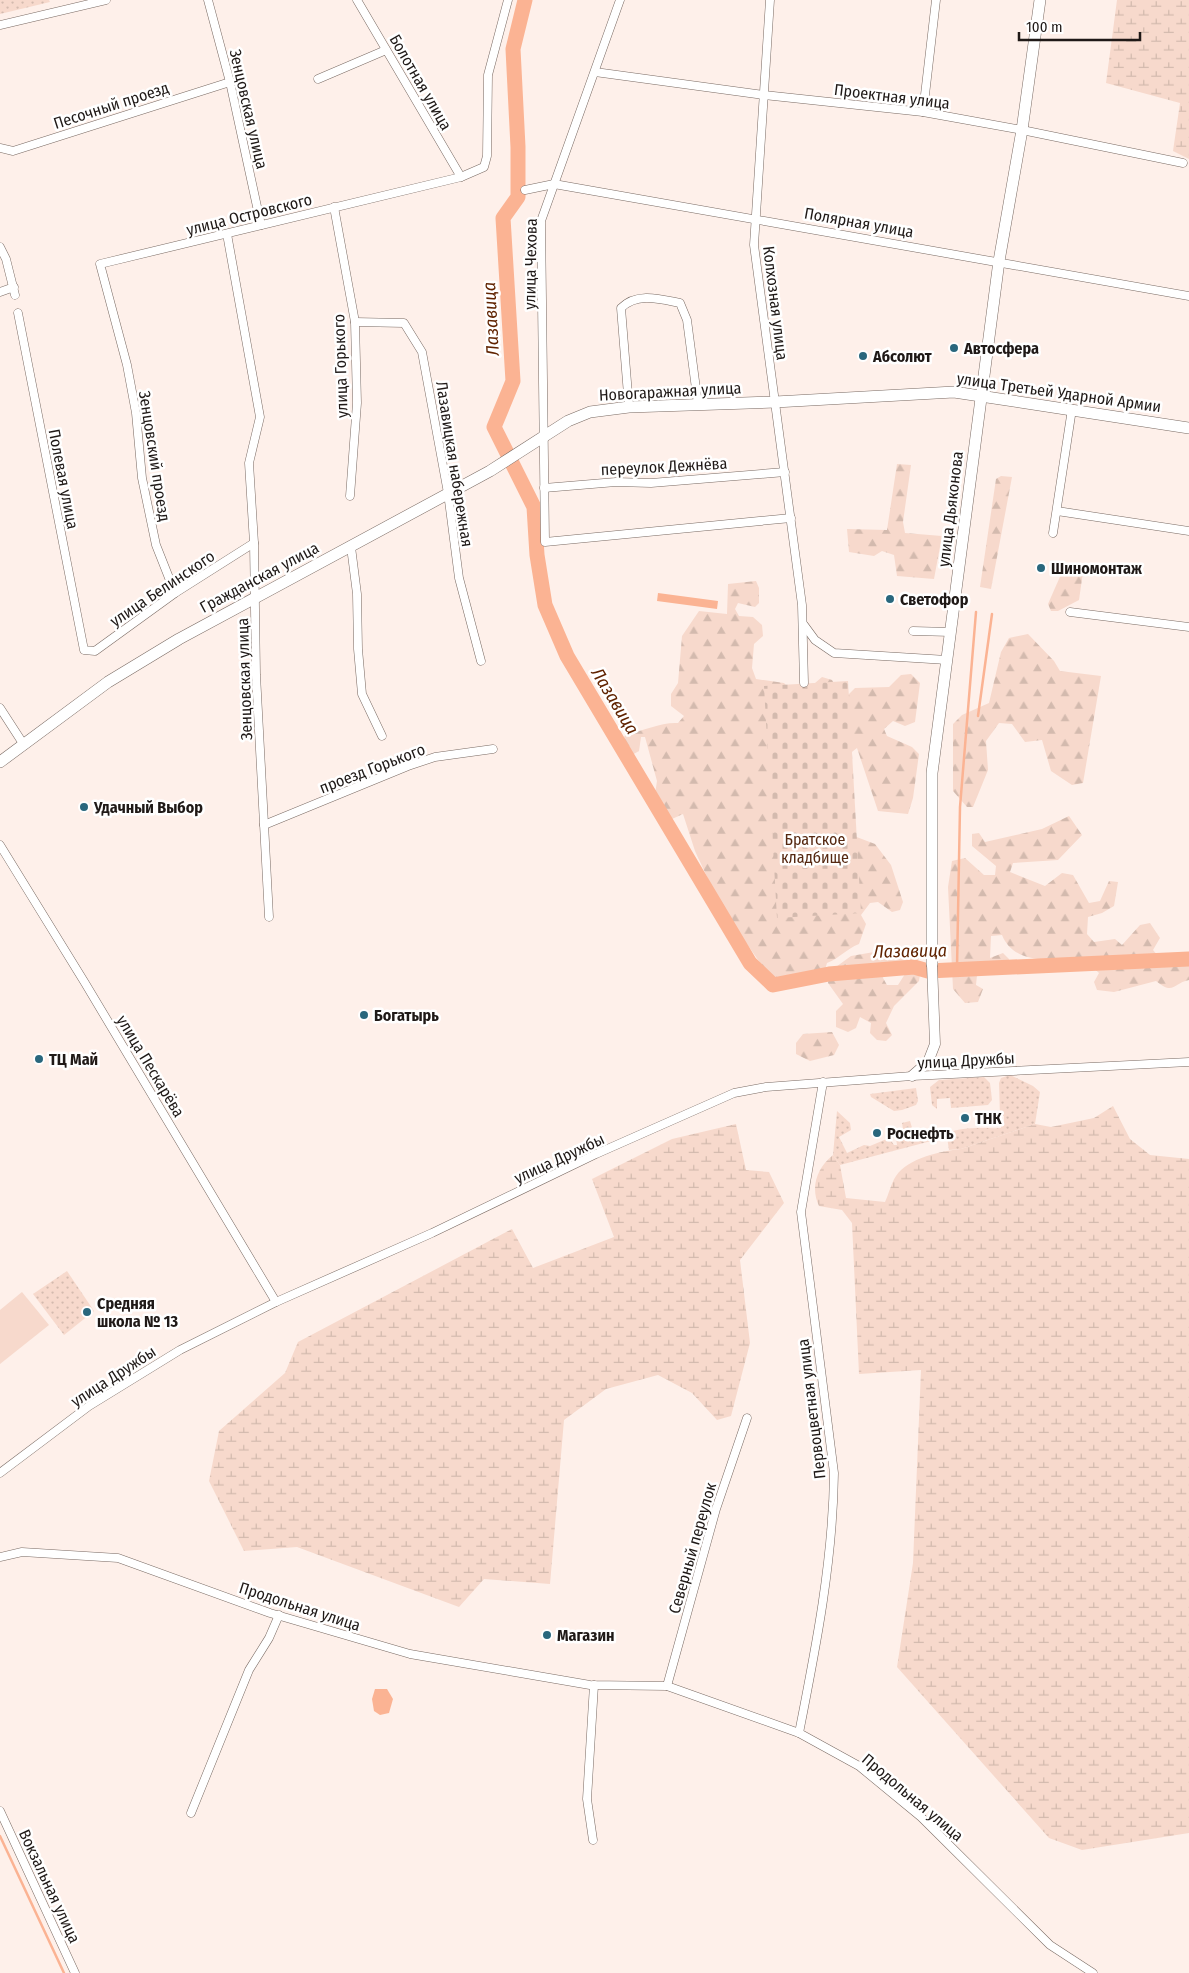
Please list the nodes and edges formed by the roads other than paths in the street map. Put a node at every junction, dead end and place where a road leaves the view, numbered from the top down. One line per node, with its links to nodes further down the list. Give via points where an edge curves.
1 (106, 0): 9 (street)
2 (208, 0): 13 (street, Зенцовская улица)
3 (357, 0): 10 (street, Болотная улица)
4 (508, 0): 19 (street, via 488,75 487,156 484,167)
5 (620, 0): 11 (street, улица Чехова)
6 (770, 0): 14 (street, Колхозная улица)
7 (936, 0): 15 (street)
8 (1040, 0): 16 (main road, улица Дьяконова)
9 (0, 25)
10 (386, 50): 12 (street); 19 (street, Болотная улица)
11 (594, 72): 14 (street, Проектная улица); 20 (street, улица Чехова)
12 (318, 79)
13 (230, 82): 17 (street, Песочный проезд, via 13,151); 24 (street, Зенцовская улица)
14 (764, 95): 15 (street, Проектная улица); 23 (street, Колхозная улица)
15 (923, 112): 16 (street, Проектная улица)
16 (1022, 130): 18 (street, Проектная улица); 27 (main road, улица Дьяконова)
17 (0, 148)
18 (1183, 163)
19 (461, 177): 22 (street, улица Островского)
20 (554, 184): 21 (street, Полярная улица); 23 (street, Полярная улица); 39 (street, улица Чехова, via 541,221)
21 (525, 190)
22 (334, 207): 24 (street, улица Островского); 32 (street, улица Горького)
23 (756, 218): 27 (street, Полярная улица); 34 (street, Колхозная улица, via 754,245)
24 (261, 225): 25 (street, улица Островского)
25 (227, 234): 31 (street, улица Островского, via 100,264); 48 (street, Зенцовская улица, via 260,417 249,462)
26 (0, 247): 28 (street, via 15,291)
27 (999, 261): 29 (street, Полярная улица); 33 (main road, улица Дьяконова)
28 (0, 292)
29 (1189, 296)
30 (18, 312): 57 (street, Полевая улица)
31 (115, 320): 50 (street, Зенцовский проезд, via 136,412 142,478 156,545)
32 (355, 322): 42 (street, Лазавицкая набережная, via 404,324 422,352); 43 (street, улица Горького, via 357,403)
33 (981, 394): 34 (main road, улица Третьей Ударной Армии, via 954,392); 37 (main road, улица Третьей Ударной Армии); 56 (main road, улица Дьяконова)
34 (775, 402): 35 (main road, Новогаражная улица); 40 (street, Колхозная улица)
35 (698, 404): 36 (main road, Новогаражная улица); 36 (street, via 687,320 680,302 649,297 629,300 621,308)
36 (629, 407): 39 (main road, Новогаражная улица, via 590,412)
37 (1072, 409): 38 (main road, улица Третьей Ударной Армии); 44 (street)
38 (1189, 428)
39 (543, 436): 41 (street, улица Чехова); 42 (main road, Гражданская улица)
40 (785, 472): 41 (street, переулок Дежнёва); 45 (street, Колхозная улица)
41 (544, 488): 45 (street, улица Чехова, via 545,542)
42 (448, 493): 49 (main road, Гражданская улица); 59 (street, Лазавицкая набережная, via 459,578)
43 (350, 496)
44 (1057, 511): 46 (street); 47 (street)
45 (791, 518): 53 (street, Колхозная улица)
46 (1189, 531)
47 (1052, 532)
48 (254, 544): 50 (street, улица Белинского); 51 (street, Зенцовская улица)
49 (351, 547): 51 (main road, Гражданская улица); 62 (street, via 362,694)
50 (175, 593): 57 (street, улица Белинского, via 94,651)
51 (255, 597): 63 (main road, Гражданская улица, via 108,682); 66 (street, Зенцовская улица)
52 (1070, 612): 54 (street)
53 (804, 625): 58 (street, via 815,640 834,653); 60 (street, Колхозная улица)
54 (1189, 627)
55 (913, 631): 56 (street)
56 (951, 632): 58 (main road, улица Дьяконова)
57 (84, 650)
58 (947, 660): 69 (main road, улица Дьяконова, via 932,773)
59 (481, 661)
60 (804, 683)
61 (0, 708): 63 (street)
62 (382, 736)
63 (24, 745): 65 (main road, Гражданская улица)
64 (493, 749): 66 (street, проезд Горького, via 435,758 408,766)
65 (0, 762)
66 (264, 825): 68 (street, Зенцовская улица)
67 (0, 845): 73 (street, улица Пескарёва)
68 (269, 917)
69 (932, 964): 71 (street, улица Дьяконова, via 935,1044 928,1062)
70 (1189, 1062): 71 (street, улица Дружбы)
71 (912, 1076): 72 (street, улица Дружбы)
72 (823, 1082): 73 (street, улица Дружбы, via 734,1093 596,1154 432,1234); 80 (street, Первоцветная улица, via 801,1212 834,1473 834,1509 821,1621)
73 (276, 1302): 75 (street, улица Дружбы, via 180,1350 89,1406)
74 (747, 1418): 79 (street, Северный переулок, via 716,1509)
75 (0, 1472)
76 (0, 1557): 77 (street, Продольная улица, via 22,1552 118,1558)
77 (279, 1616): 78 (street, Продольная улица, via 410,1654); 82 (street, via 249,1670)
78 (594, 1684): 79 (street, Продольная улица); 83 (street, via 587,1799)
79 (667, 1686): 80 (street, Продольная улица)
80 (799, 1733): 85 (street, Продольная улица, via 867,1773 921,1817 1050,1945)
81 (0, 1811): 84 (street, Вокзальная улица)
82 (190, 1813)
83 (593, 1840)
84 (75, 1973)
85 (1093, 1973)

